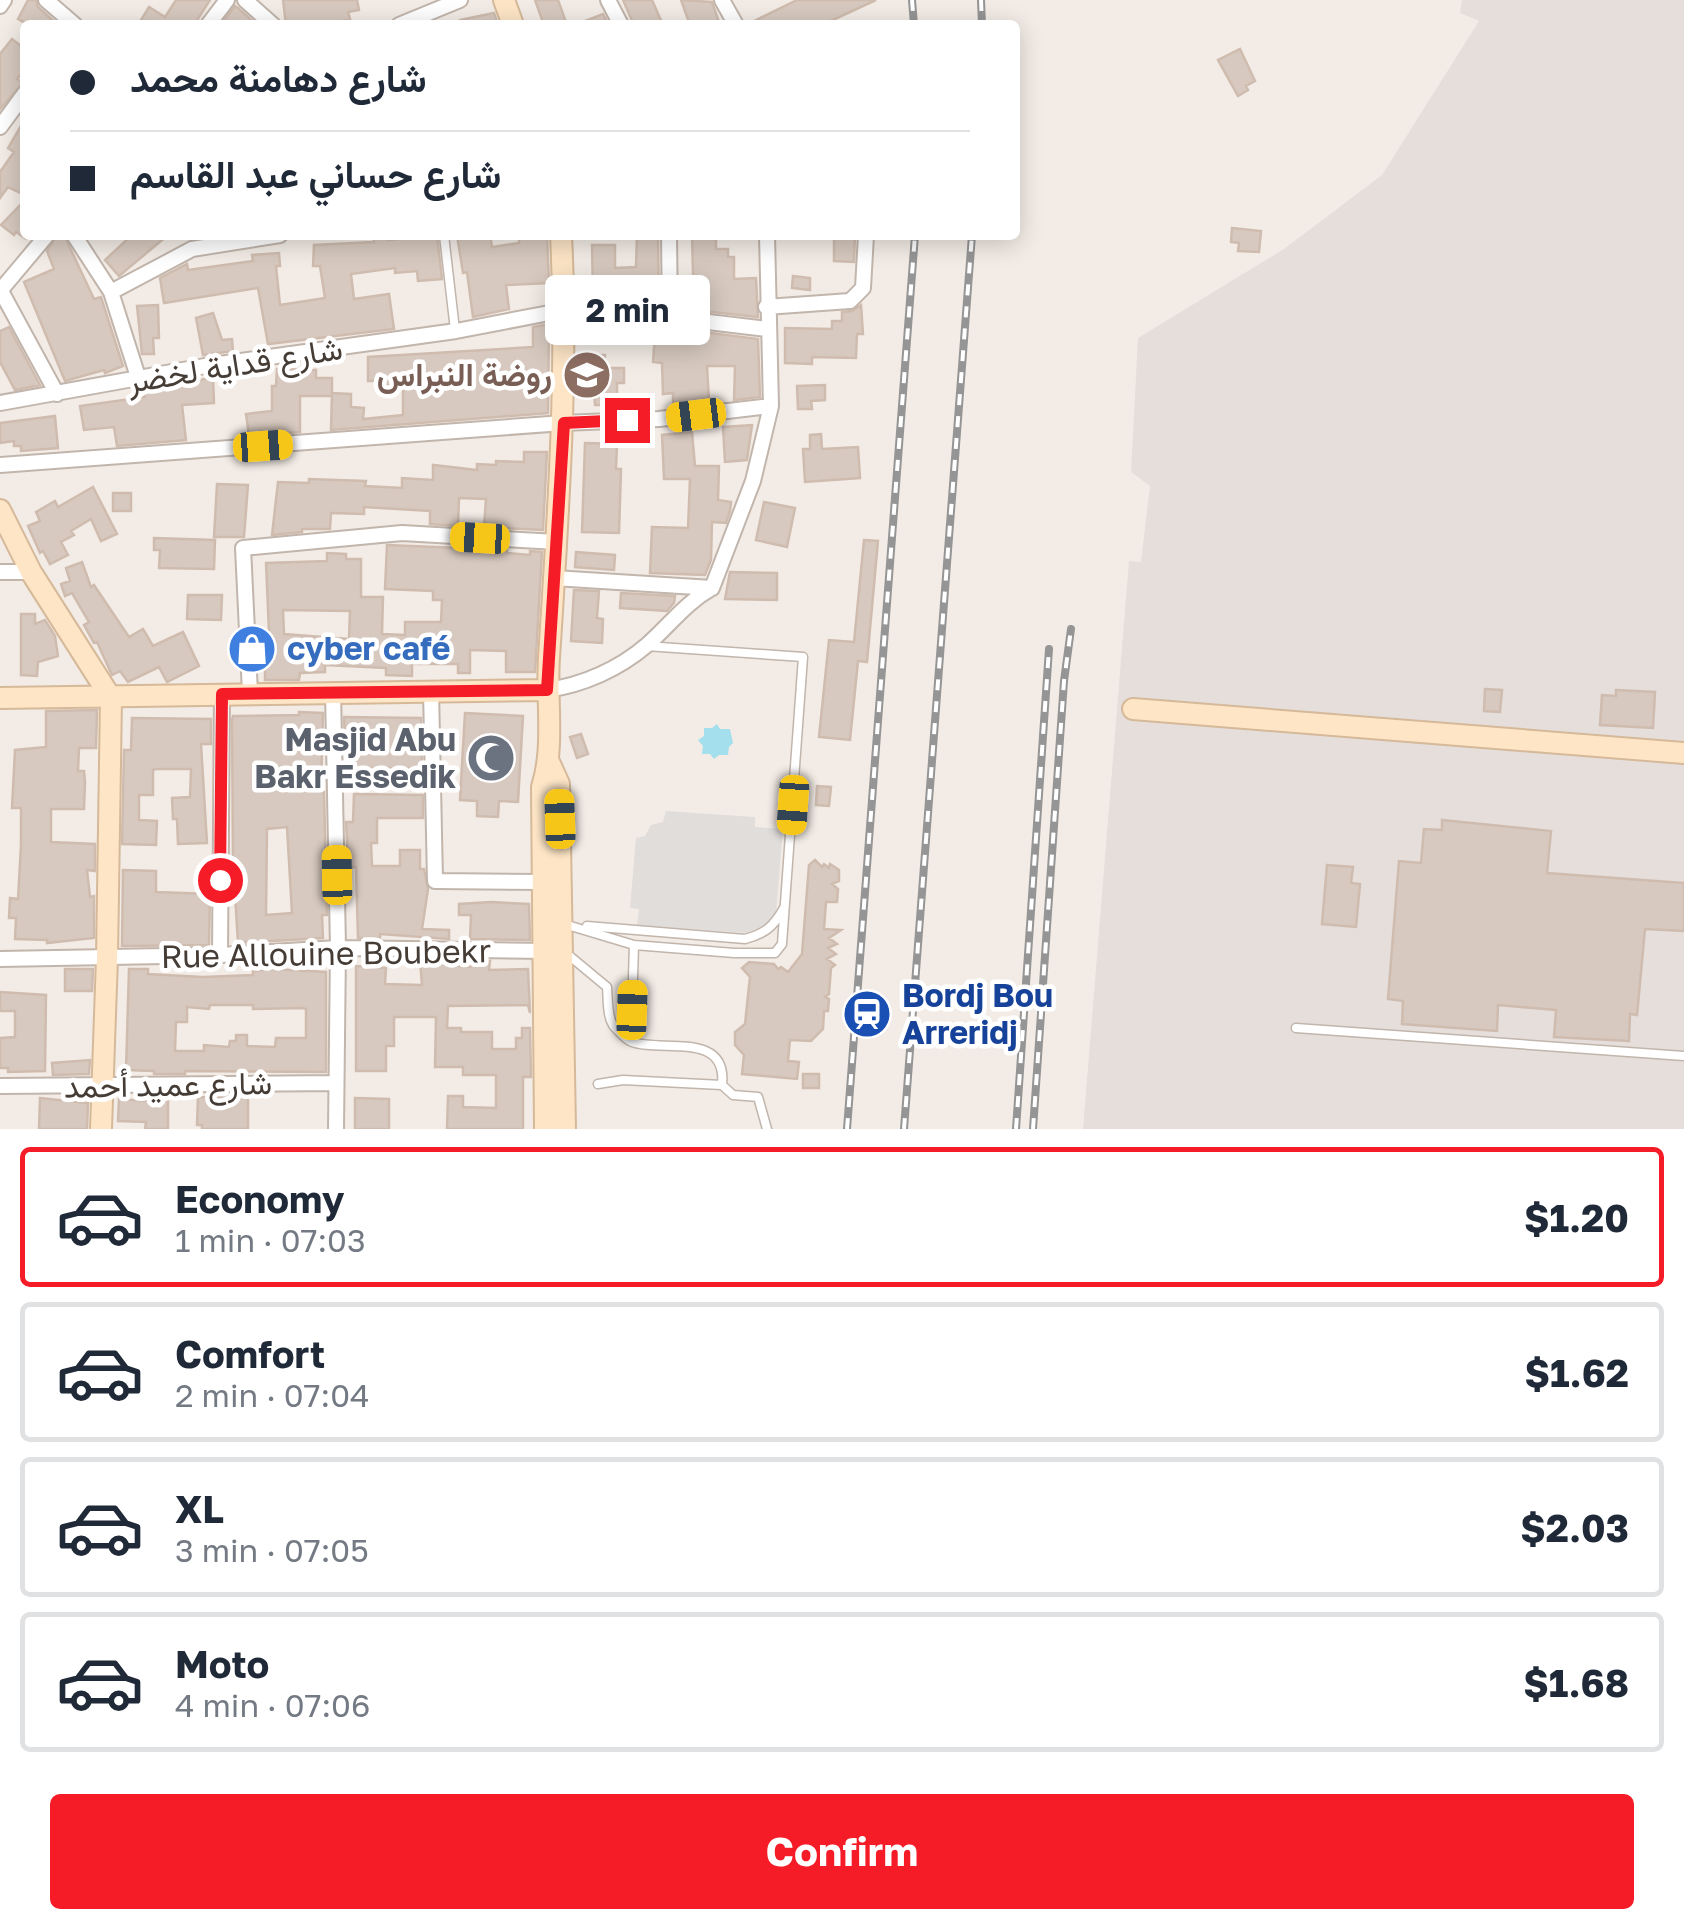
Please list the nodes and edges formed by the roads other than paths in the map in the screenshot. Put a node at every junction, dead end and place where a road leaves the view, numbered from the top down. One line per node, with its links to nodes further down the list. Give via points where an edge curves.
1 (46, 0): 5 (street)
2 (227, 0): 6 (street)
3 (245, 0): 7 (street)
4 (460, 0): 8 (street)
5 (69, 20)
6 (212, 20)
7 (267, 20)
8 (411, 20)
9 (20, 101): 10 (street)
10 (0, 128)
11 (44, 240): 21 (street)
12 (77, 240): 22 (street)
13 (198, 240): 20 (street)
14 (249, 240): 20 (street)
15 (445, 240): 27 (lane)
16 (561, 240): 24 (street)
17 (669, 240): 25 (street)
18 (766, 240): 23 (street)
19 (866, 240): 23 (street, via 863,288 850,301)
20 (192, 249): 22 (street)
21 (1, 291): 29 (street)
22 (111, 292): 28 (street)
23 (766, 306): 26 (street)
24 (565, 310): 25 (street, شارع قداية لخضر); 27 (street, شارع قداية لخضر); 32 (street)
25 (670, 319): 26 (street, شارع قداية لخضر)
26 (767, 329): 31 (street)
27 (456, 331): 28 (street, شارع قداية لخضر)
28 (139, 380): 29 (street, شارع قداية لخضر)
29 (57, 394): 30 (street, شارع قداية لخضر)
30 (0, 403)
31 (770, 406): 32 (street); 39 (street, via 752,482)
32 (564, 423): 33 (street); 35 (street)
33 (0, 465)
34 (0, 510): 37 (street)
35 (557, 542): 38 (street); 44 (street, via 402,533 243,548)
36 (0, 572): 37 (street)
37 (31, 572): 47 (street)
38 (554, 578): 39 (street); 42 (street)
39 (712, 588): 40 (street, via 689,601)
40 (646, 646): 42 (street, via 602,674); 52 (lane, via 803,657)
41 (431, 690): 42 (street); 43 (street); 51 (street, via 435,881)
42 (547, 690): 50 (street)
43 (333, 691): 44 (street); 55 (street)
44 (250, 693): 45 (street)
45 (222, 694): 47 (street); 57 (street)
46 (0, 698): 47 (street)
47 (110, 698): 59 (street)
48 (1133, 709): 49 (street)
49 (1684, 752)
50 (550, 762): 51 (street, via 542,787); 53 (street, via 559,784)
51 (544, 882): 53 (street)
52 (786, 904): 53 (lane, via 771,928 745,939); 54 (lane, via 782,944 775,952)
53 (560, 924): 54 (lane); 56 (street)
54 (634, 946): 61 (lane)
55 (338, 948): 56 (street, Rue Allouine Boubekr); 57 (street, Rue Allouine Boubekr); 63 (street)
56 (554, 951): 61 (lane, via 607,987 611,1022); 70 (street); 71 (street)
57 (220, 955): 59 (street, Rue Allouine Boubekr)
58 (0, 958): 59 (street, Rue Allouine Boubekr)
59 (107, 958): 65 (street)
60 (1296, 1028): 62 (lane)
61 (630, 1042): 66 (lane, via 691,1046 713,1056)
62 (1684, 1056)
63 (336, 1083): 65 (street, شارع عميد أحمد); 69 (street)
64 (598, 1084): 66 (lane)
65 (100, 1085): 67 (street, شارع عميد أحمد); 68 (street)
66 (722, 1085): 72 (lane, via 733,1095 758,1097)
67 (0, 1086)
68 (101, 1129)
69 (336, 1129)
70 (545, 1129)
71 (566, 1129)
72 (767, 1129)

